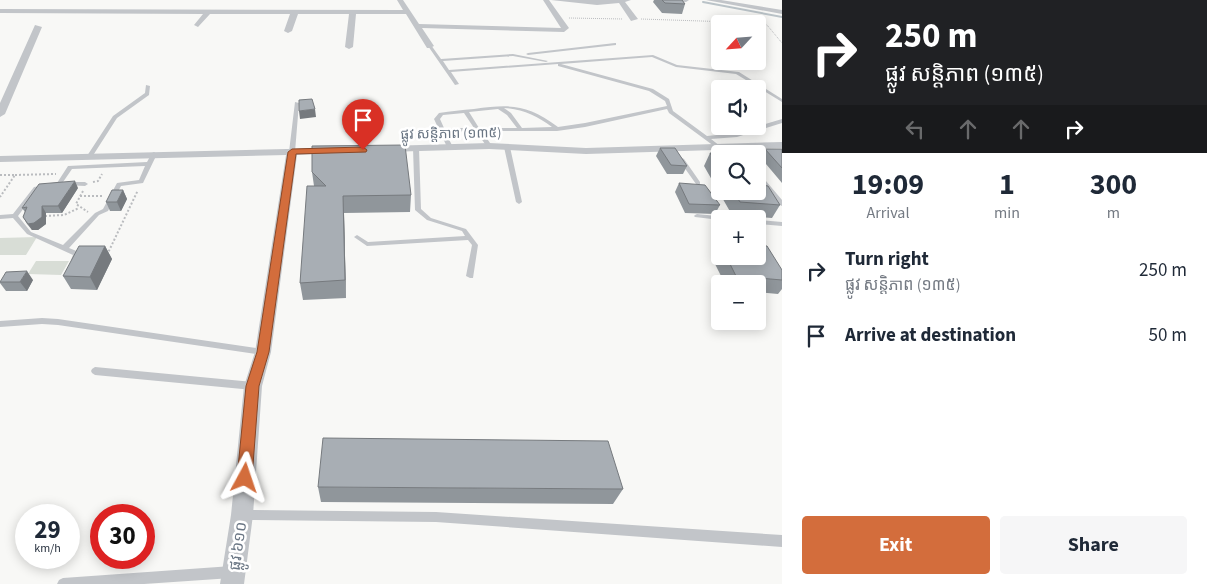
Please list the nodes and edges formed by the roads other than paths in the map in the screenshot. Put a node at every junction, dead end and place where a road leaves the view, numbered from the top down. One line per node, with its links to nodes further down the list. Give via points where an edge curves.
1 (400, 0): 13 (street)
2 (546, 0): 17 (street, via 564,30)
3 (554, 0): 4 (street, via 596,3)
4 (624, 0): 15 (street)
5 (665, 0): 6 (street)
6 (686, 0): 8 (street, via 682,2)
7 (709, 0): 14 (street)
8 (687, 9)
9 (0, 11): 10 (street)
10 (208, 11): 11 (street); 16 (street)
11 (295, 11): 12 (street); 19 (street)
12 (353, 12): 13 (street); 21 (street)
13 (407, 12): 17 (street)
14 (782, 12)
15 (634, 19)
16 (198, 25)
17 (417, 26): 22 (street)
18 (38, 27): 34 (street)
19 (288, 31)
20 (616, 44): 23 (lane)
21 (350, 46)
22 (430, 46): 24 (lane)
23 (521, 55): 24 (lane); 25 (lane)
24 (440, 60): 26 (lane)
25 (552, 63): 26 (lane); 29 (lane, via 653,56 676,66 737,73); 32 (lane, via 651,90 662,96)
26 (448, 71): 27 (lane)
27 (457, 84)
28 (148, 86): 53 (lane, via 147,94 116,117)
29 (782, 101)
30 (296, 103): 52 (lane)
31 (499, 107): 33 (lane); 36 (lane, via 526,109); 38 (lane, via 509,114)
32 (669, 107): 36 (lane); 40 (lane, via 671,112)
33 (466, 112): 37 (lane, via 438,116); 39 (lane)
34 (0, 114)
35 (782, 121): 40 (lane, via 737,135)
36 (557, 129): 38 (lane)
37 (442, 130): 39 (lane); 48 (lane)
38 (520, 130): 39 (lane)
39 (479, 131): 43 (lane)
40 (707, 138): 41 (lane)
41 (716, 145)
42 (782, 145): 46 (street, ផ្លូវ សន្តិភាព (១៣៥))
43 (489, 146): 44 (street, ផ្លូវ សន្តិភាព (១៣៥)); 48 (street, ផ្លូវ សន្តិភាព (១៣៥))
44 (507, 147): 50 (street, ផ្លូវ សន្តិភាព (១៣៥), via 586,151); 60 (lane)
45 (711, 147): 50 (street, ផ្លូវ សន្តិភាព (១៣៥))
46 (766, 147)
47 (416, 148): 48 (street, ផ្លូវ សន្តិភាព (១៣៥)); 49 (street, ផ្លូវ សន្តិភាព (១៣៥)); 69 (lane, via 418,210 429,219 464,230)
48 (450, 148)
49 (378, 149)
50 (674, 149): 56 (lane)
51 (340, 150): 52 (street)
52 (292, 152): 55 (street); 74 (street, ផ្លូវ ៦១០)
53 (90, 156): 54 (street); 55 (street)
54 (0, 159)
55 (151, 159): 57 (lane, via 70,167); 70 (lane, via 142,182 119,184 106,210 97,214)
56 (698, 183)
57 (59, 184): 58 (lane); 62 (lane, via 36,188)
58 (85, 184)
59 (766, 185): 61 (lane)
60 (519, 202)
61 (782, 204)
62 (15, 216): 64 (lane); 70 (lane, via 29,233)
63 (697, 216): 65 (lane)
64 (0, 217)
65 (711, 217)
66 (766, 223): 67 (lane)
67 (782, 224)
68 (357, 238): 69 (lane, via 367,244)
69 (470, 238): 72 (lane, via 475,245)
70 (65, 248): 71 (lane, via 77,254)
71 (73, 268)
72 (470, 276)
73 (0, 324): 74 (lane, via 58,322)
74 (263, 352): 76 (street, ផ្លូវ ៦១០)
75 (95, 371): 76 (lane)
76 (253, 386): 77 (street, ផ្លូវ ៦១០)
77 (242, 514): 78 (lane, via 436,517); 79 (street, ផ្លូវ ៦១០)
78 (782, 541)
79 (233, 578): 80 (lane)
80 (63, 584)

